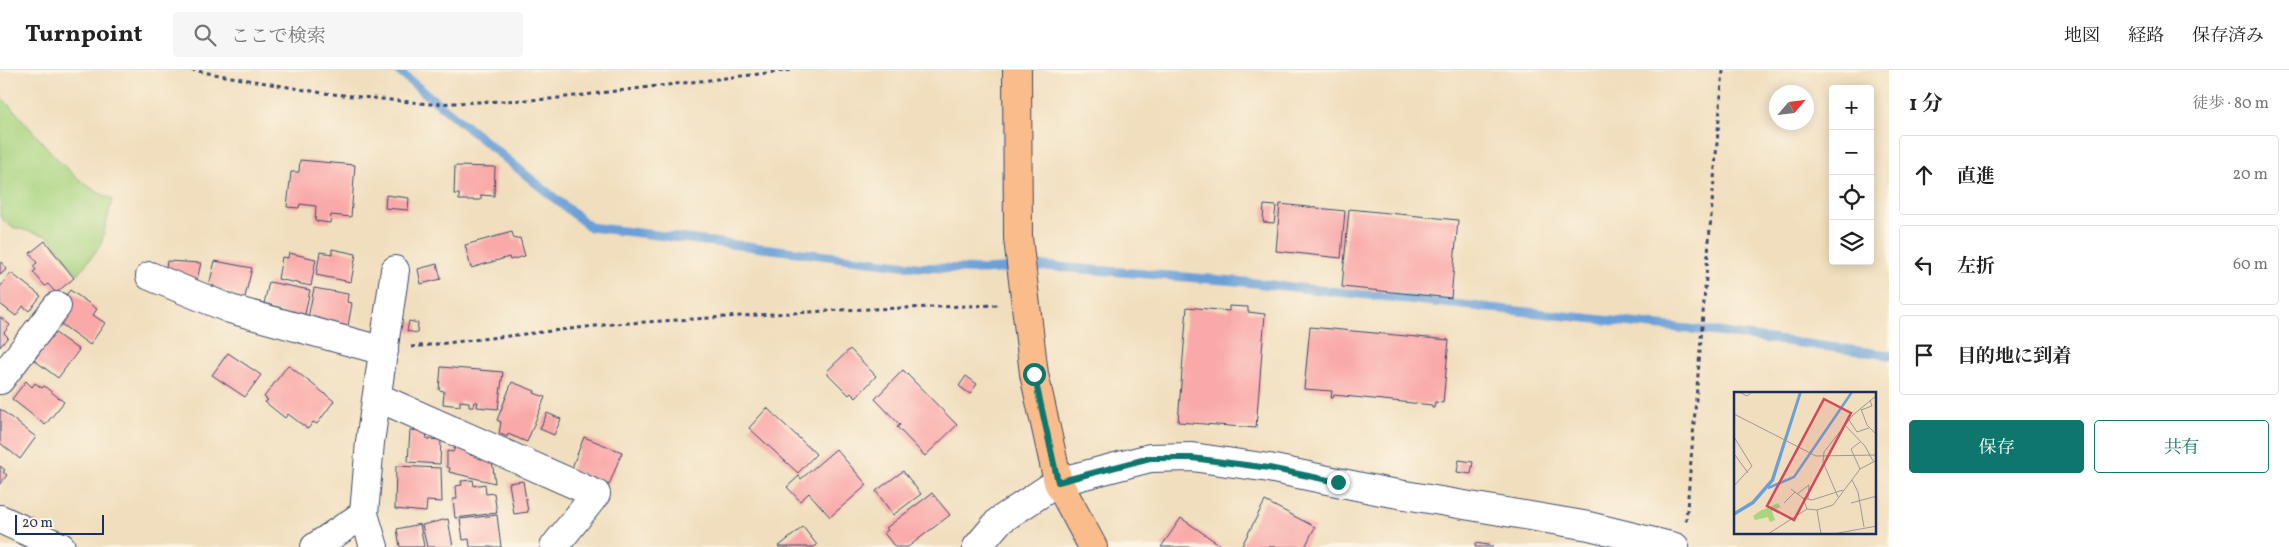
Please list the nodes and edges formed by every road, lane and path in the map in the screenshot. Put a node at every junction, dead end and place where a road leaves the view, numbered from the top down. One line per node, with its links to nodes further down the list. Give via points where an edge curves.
1 (191, 70): 2 (path, via 323,93 430,104 550,99)
2 (792, 70)
3 (1017, 70): 7 (main road, via 1018,238)
4 (1723, 70): 15 (path)
5 (395, 270): 9 (street)
6 (150, 276): 9 (street, via 230,309)
7 (1026, 305): 9 (path, via 840,310 613,324); 12 (main road, via 1034,374)
8 (57, 306): 10 (street)
9 (384, 351): 11 (street)
10 (0, 380)
11 (377, 397): 13 (street); 19 (street, via 596,494)
12 (1058, 482): 15 (street, via 1150,458 1192,458 1269,468 1381,491 1589,526); 20 (street, via 999,521); 21 (main road)
13 (364, 514): 17 (street); 18 (street)
14 (0, 519): 16 (street)
15 (1680, 537)
16 (61, 547)
17 (315, 547)
18 (374, 547)
19 (554, 547)
20 (977, 547)
21 (1093, 547)

